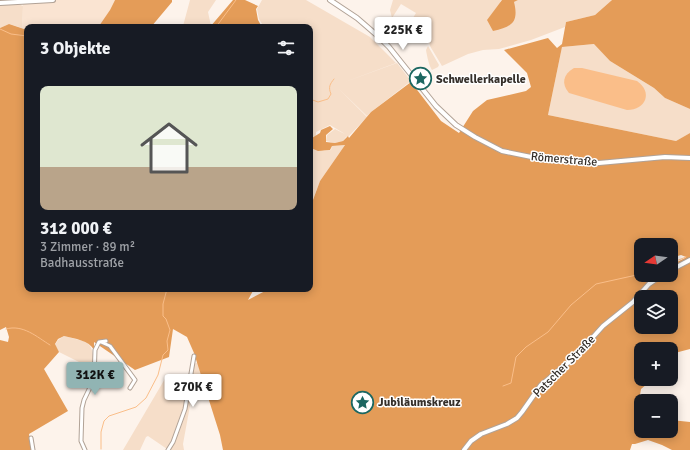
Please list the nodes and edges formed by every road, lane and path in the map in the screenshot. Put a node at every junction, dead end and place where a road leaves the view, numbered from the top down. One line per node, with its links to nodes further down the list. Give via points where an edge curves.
1 (53, 0): 3 (main road)
2 (330, 0): 4 (main road, Römerstraße, via 357,18 390,47 436,106 456,125 502,151 546,160 599,163 665,156)
3 (0, 3)
4 (690, 158)
5 (690, 260): 6 (main road)
6 (678, 266)
7 (652, 282): 16 (main road, Patscher Straße, via 626,308 603,326 571,361 538,389 517,418 481,434)
8 (106, 341): 9 (street)
9 (100, 342): 11 (street, via 110,346 135,380); 14 (street, via 95,350 94,379 82,408 81,441)
10 (194, 356): 15 (street, via 184,411)
11 (130, 388)
12 (31, 438): 13 (street)
13 (33, 450)
14 (85, 450)
15 (168, 450)
16 (464, 450)

